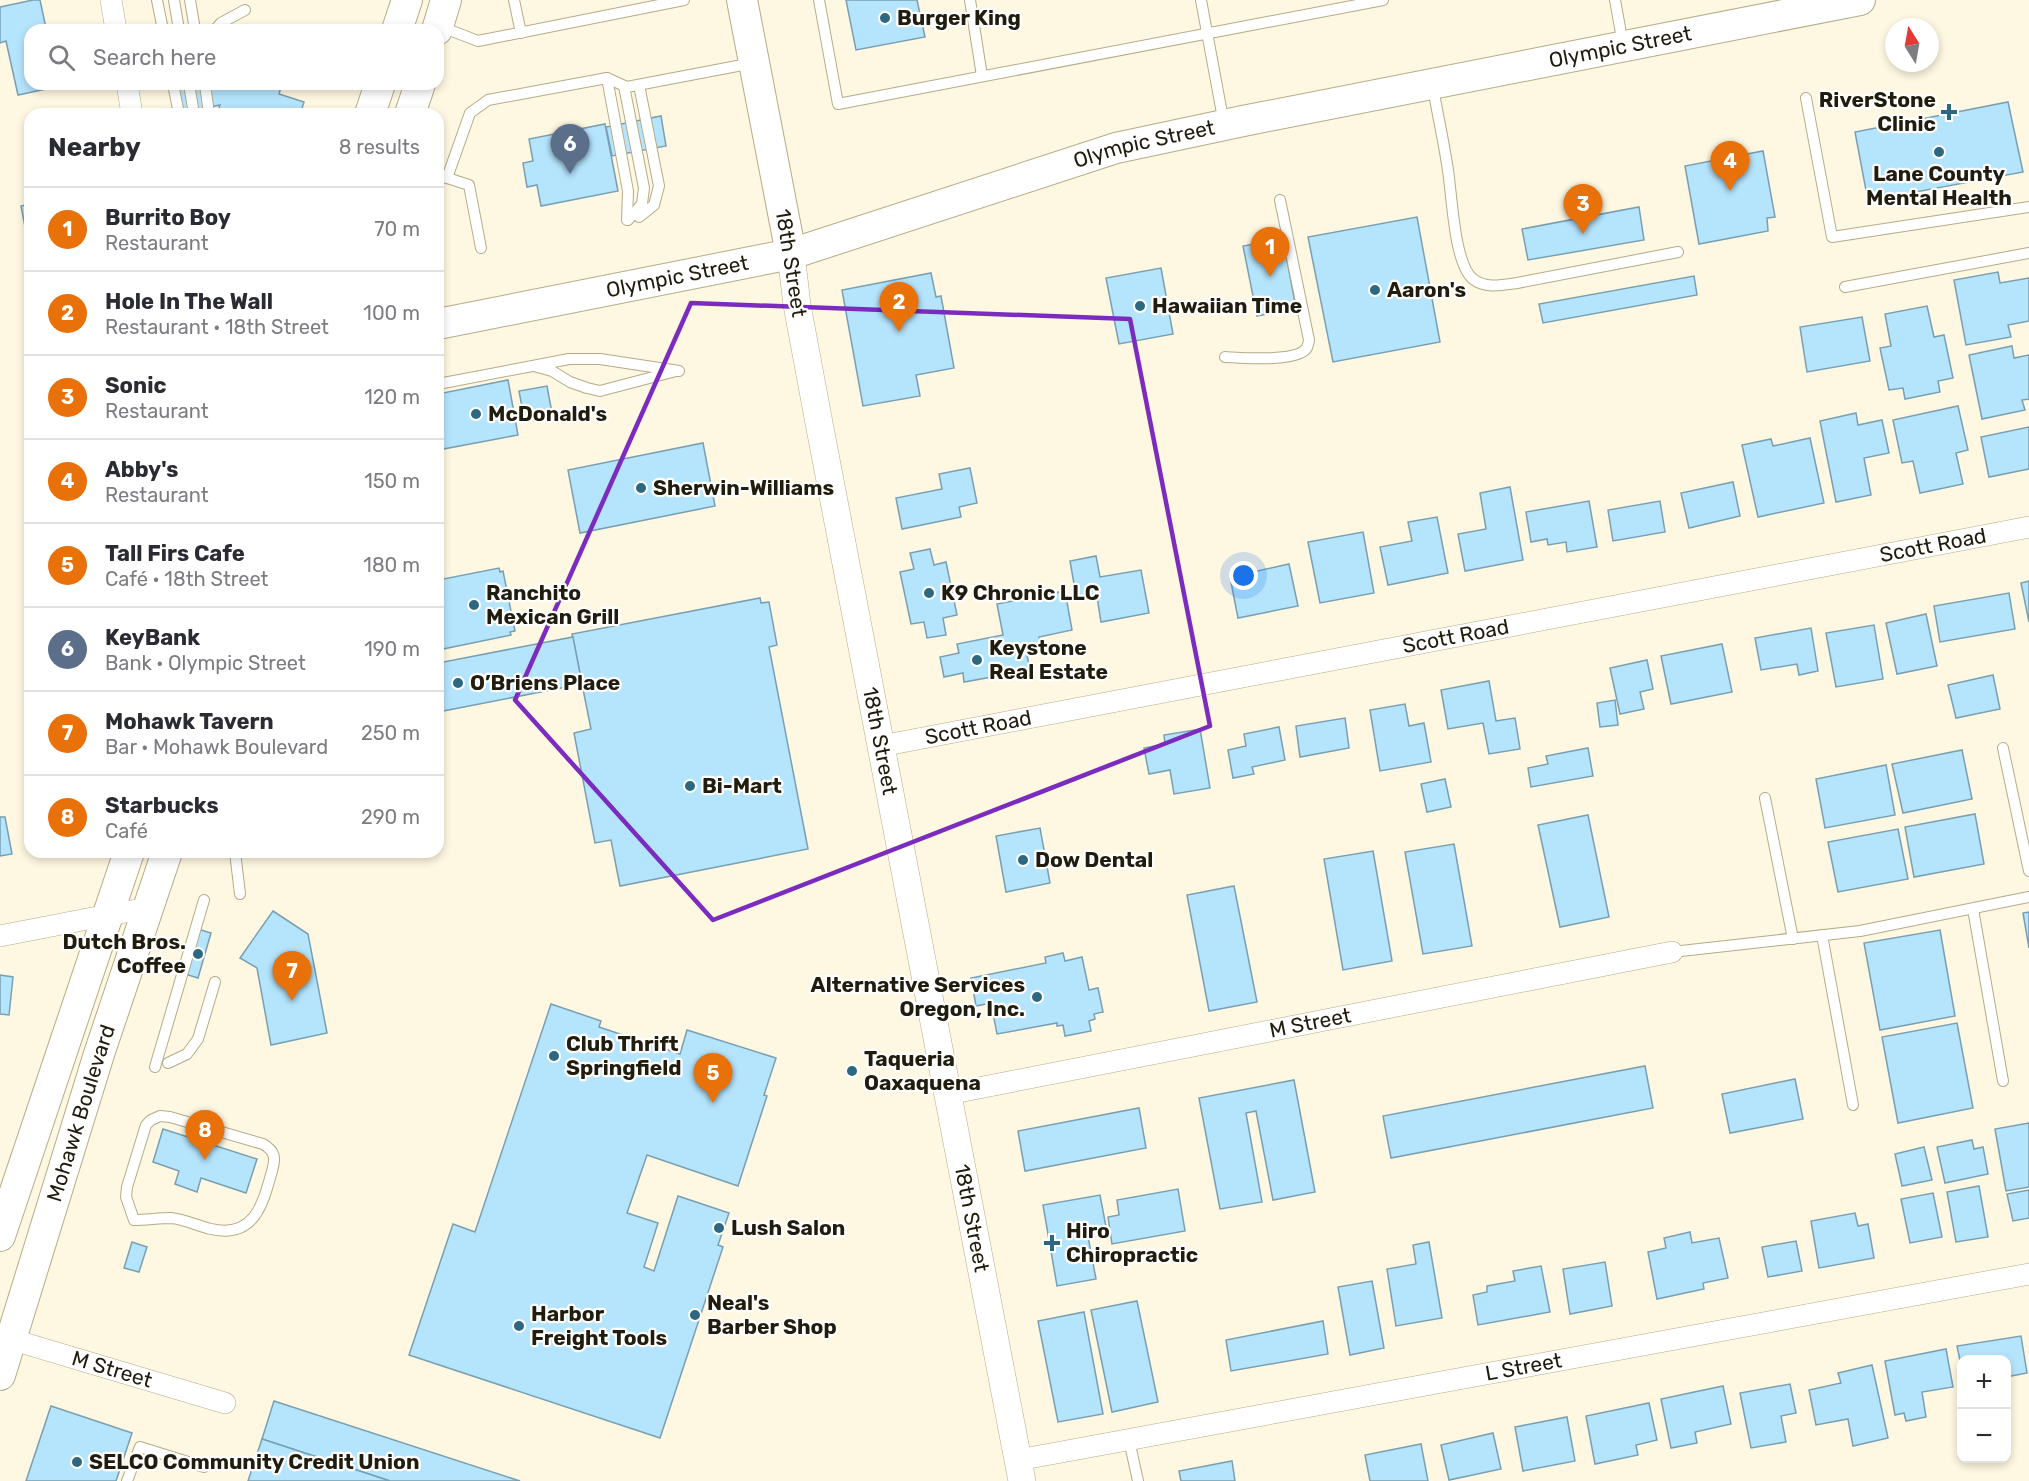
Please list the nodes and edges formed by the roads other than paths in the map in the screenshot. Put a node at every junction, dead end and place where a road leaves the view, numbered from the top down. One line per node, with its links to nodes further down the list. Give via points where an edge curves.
1 (111, 0): 18 (street)
2 (157, 0): 19 (lane)
3 (174, 0): 20 (lane)
4 (190, 0): 21 (lane)
5 (407, 0): 23 (main road)
6 (514, 0): 24 (lane)
7 (684, 0): 15 (lane)
8 (742, 0): 27 (main road, 18th Street)
9 (819, 0): 28 (lane, via 838,104)
10 (970, 0): 28 (lane)
11 (1201, 0): 25 (lane)
12 (1383, 0): 25 (lane)
13 (1615, 0): 26 (lane)
14 (1860, 0): 26 (main road, Olympic Street)
15 (669, 2): 24 (lane)
16 (245, 10): 22 (lane)
17 (441, 19): 24 (lane, via 478,41)
18 (116, 24)
19 (162, 24)
20 (178, 24)
21 (194, 24)
22 (220, 24)
23 (399, 24)
24 (520, 33)
25 (1207, 33): 28 (lane); 46 (lane)
26 (1623, 46): 30 (main road, Olympic Street)
27 (754, 63): 31 (lane); 55 (main road, 18th Street)
28 (982, 76)
29 (607, 78): 32 (lane); 47 (lane, via 488,100 470,113); 51 (lane)
30 (1432, 84): 46 (main road, Olympic Street); 53 (lane, via 1461,261 1473,279 1491,286 1517,283)
31 (639, 85): 32 (lane); 51 (lane, via 659,186 654,205)
32 (624, 86): 51 (lane, via 644,188 642,204)
33 (128, 90): 40 (street)
34 (174, 90): 41 (lane)
35 (190, 90): 42 (lane)
36 (206, 90): 43 (lane)
37 (378, 90): 44 (main road)
38 (418, 90): 45 (main road)
39 (1806, 98): 50 (lane, via 1832,237)
40 (131, 108)
41 (178, 108)
42 (193, 108)
43 (209, 108)
44 (372, 108)
45 (413, 108)
46 (1224, 125): 55 (main road, Olympic Street, via 1116,148)
47 (444, 172)
48 (444, 177): 52 (lane, via 469,185)
49 (1280, 200): 58 (lane, via 1309,340 1307,348 1275,358)
50 (2029, 207)
51 (633, 219)
52 (481, 248)
53 (1678, 252)
54 (2029, 253): 56 (lane)
55 (791, 254): 57 (main road, Olympic Street); 62 (street, 18th Street, via 797,304)
56 (1845, 287)
57 (444, 323)
58 (1225, 357)
59 (531, 366): 59 (lane, via 569,359 600,359 679,370 600,391); 60 (lane)
60 (444, 383)
61 (2029, 527): 62 (street, Scott Road)
62 (881, 746): 83 (street, 18th Street)
63 (2003, 748): 68 (lane)
64 (1765, 798): 77 (lane)
65 (127, 858): 74 (main road, Mohawk Boulevard)
66 (165, 858): 72 (main road, Mohawk Boulevard)
67 (235, 858): 69 (lane)
68 (2029, 871)
69 (240, 894)
70 (2029, 897): 73 (lane)
71 (204, 900): 81 (lane)
72 (149, 908): 74 (street); 88 (main road, Mohawk Boulevard)
73 (1973, 909): 75 (lane); 82 (lane)
74 (108, 915): 76 (street); 86 (main road, Mohawk Boulevard)
75 (1822, 935): 77 (lane); 84 (lane)
76 (0, 936)
77 (1792, 939): 78 (lane)
78 (1672, 952): 83 (street, M Street)
79 (215, 982): 80 (lane, via 198,1039 187,1054)
80 (168, 1063)
81 (155, 1067)
82 (2003, 1081)
83 (948, 1094): 95 (street, 18th Street)
84 (1853, 1105)
85 (134, 1220): 85 (lane, via 172,1218 229,1231 243,1227 261,1208 274,1153 263,1144 170,1117 151,1120 127,1186 126,1197)
86 (0, 1236)
87 (2029, 1274): 91 (street, L Street)
88 (6, 1337): 89 (main road, Mohawk Boulevard); 90 (street, M Street)
89 (0, 1375)
90 (225, 1403)
91 (1130, 1440): 95 (street, L Street); 97 (lane)
92 (129, 1443): 93 (lane)
93 (140, 1447): 94 (lane); 96 (lane)
94 (204, 1467)
95 (1020, 1470)
96 (127, 1481)
97 (1137, 1481)

